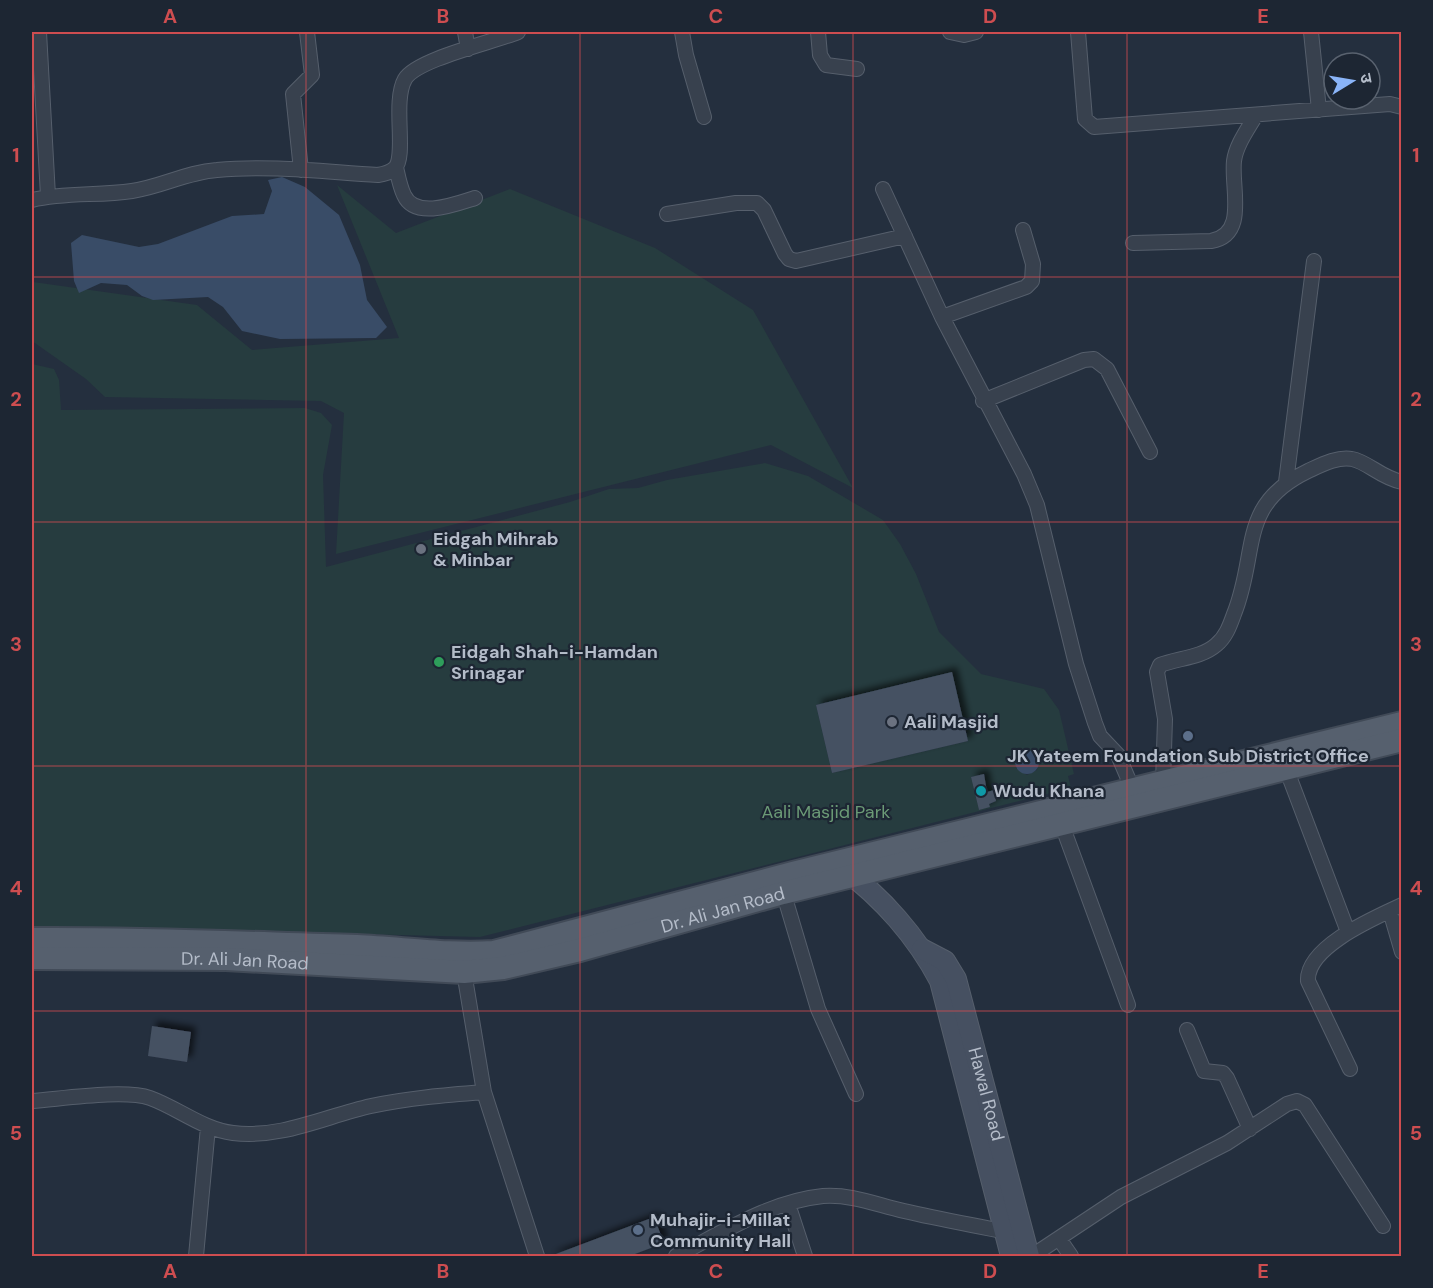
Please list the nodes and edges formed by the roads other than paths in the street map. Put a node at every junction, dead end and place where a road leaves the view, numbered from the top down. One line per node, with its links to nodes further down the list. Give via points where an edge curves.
1 (39, 32): 20 (street)
2 (307, 32): 18 (street, via 312,75 293,94)
3 (465, 32): 11 (street)
4 (518, 32): 11 (street)
5 (682, 32): 16 (street)
6 (818, 32): 12 (street, via 820,55 826,65)
7 (950, 32): 8 (street)
8 (976, 32)
9 (1078, 32): 15 (street, via 1085,119 1094,127)
10 (1311, 32): 14 (street)
11 (468, 49): 17 (street, via 421,65 406,76 399,95)
12 (857, 69)
13 (1401, 107): 14 (street, via 1390,104)
14 (1319, 110): 15 (street)
15 (1256, 115): 26 (street, via 1234,162 1234,216 1230,232 1212,241)
16 (704, 117)
17 (396, 167): 18 (street, via 378,175); 21 (street, via 403,194 418,207 448,207)
18 (302, 170): 20 (street, via 215,170 135,191)
19 (883, 189): 25 (street)
20 (48, 196): 22 (street)
21 (475, 198)
22 (32, 200)
23 (667, 214): 25 (street, via 757,203 785,254 796,261)
24 (1023, 230): 28 (street, via 1033,264 1032,280 1026,287)
25 (904, 236): 28 (street)
26 (1133, 243)
27 (1314, 261): 31 (street)
28 (942, 317): 29 (street)
29 (983, 401): 30 (street, via 1094,359 1107,369); 37 (street, via 1037,505 1076,664 1095,723 1100,736 1122,761)
30 (1150, 452)
31 (1286, 482): 32 (street, via 1320,466 1350,458); 36 (street, via 1263,504 1257,519 1227,632 1216,646 1196,656 1160,665 1157,672 1165,719)
32 (1401, 482)
33 (1401, 723): 35 (main road, Dr. Ali Jan Road)
34 (1401, 740): 35 (main road, Dr. Ali Jan Road)
35 (1283, 760): 36 (main road, Dr. Ali Jan Road); 38 (main road, Dr. Ali Jan Road); 44 (street)
36 (1163, 782): 37 (main road, Dr. Ali Jan Road)
37 (1133, 790): 39 (main road, Dr. Ali Jan Road)
38 (1062, 825): 39 (main road, Dr. Ali Jan Road); 50 (street)
39 (968, 839): 40 (main road, Dr. Ali Jan Road); 41 (main road, Dr. Ali Jan Road)
40 (834, 863): 41 (main road, Hawal Road); 42 (main road, Dr. Ali Jan Road)
41 (853, 876): 42 (main road, Dr. Ali Jan Road); 46 (main road, Hawal Road)
42 (781, 885): 49 (main road, Dr. Ali Jan Road, via 580,950 503,968); 54 (street, via 818,1009)
43 (1396, 908): 44 (street); 47 (street)
44 (1348, 932): 52 (street, via 1307,970 1308,981)
45 (32, 939): 49 (main road, Dr. Ali Jan Road, via 147,937)
46 (922, 949): 60 (main road, Hawal Road, via 940,981 950,1011); 67 (main road, Hawal Road, via 945,961 956,979)
47 (1401, 952)
48 (32, 958): 49 (main road, Dr. Ali Jan Road)
49 (463, 963): 53 (street)
50 (1128, 1005)
51 (1187, 1030): 57 (street, via 1204,1071 1223,1073 1227,1078)
52 (1350, 1069)
53 (484, 1092): 56 (street, via 369,1106 265,1133 234,1133); 63 (street)
54 (856, 1094)
55 (32, 1101): 56 (street, via 129,1095 150,1098)
56 (208, 1127): 62 (street)
57 (1250, 1129): 59 (street, via 1287,1104 1297,1101 1305,1106); 61 (street, via 1121,1197)
58 (788, 1204): 60 (street, via 824,1196 858,1198); 64 (street); 65 (street)
59 (1383, 1226)
60 (1007, 1232): 66 (main road, Hawal Road)
61 (1060, 1240): 67 (street); 68 (street)
62 (196, 1257)
63 (537, 1257)
64 (676, 1257)
65 (805, 1257)
66 (1011, 1257)
67 (1030, 1257)
68 (1071, 1257)

